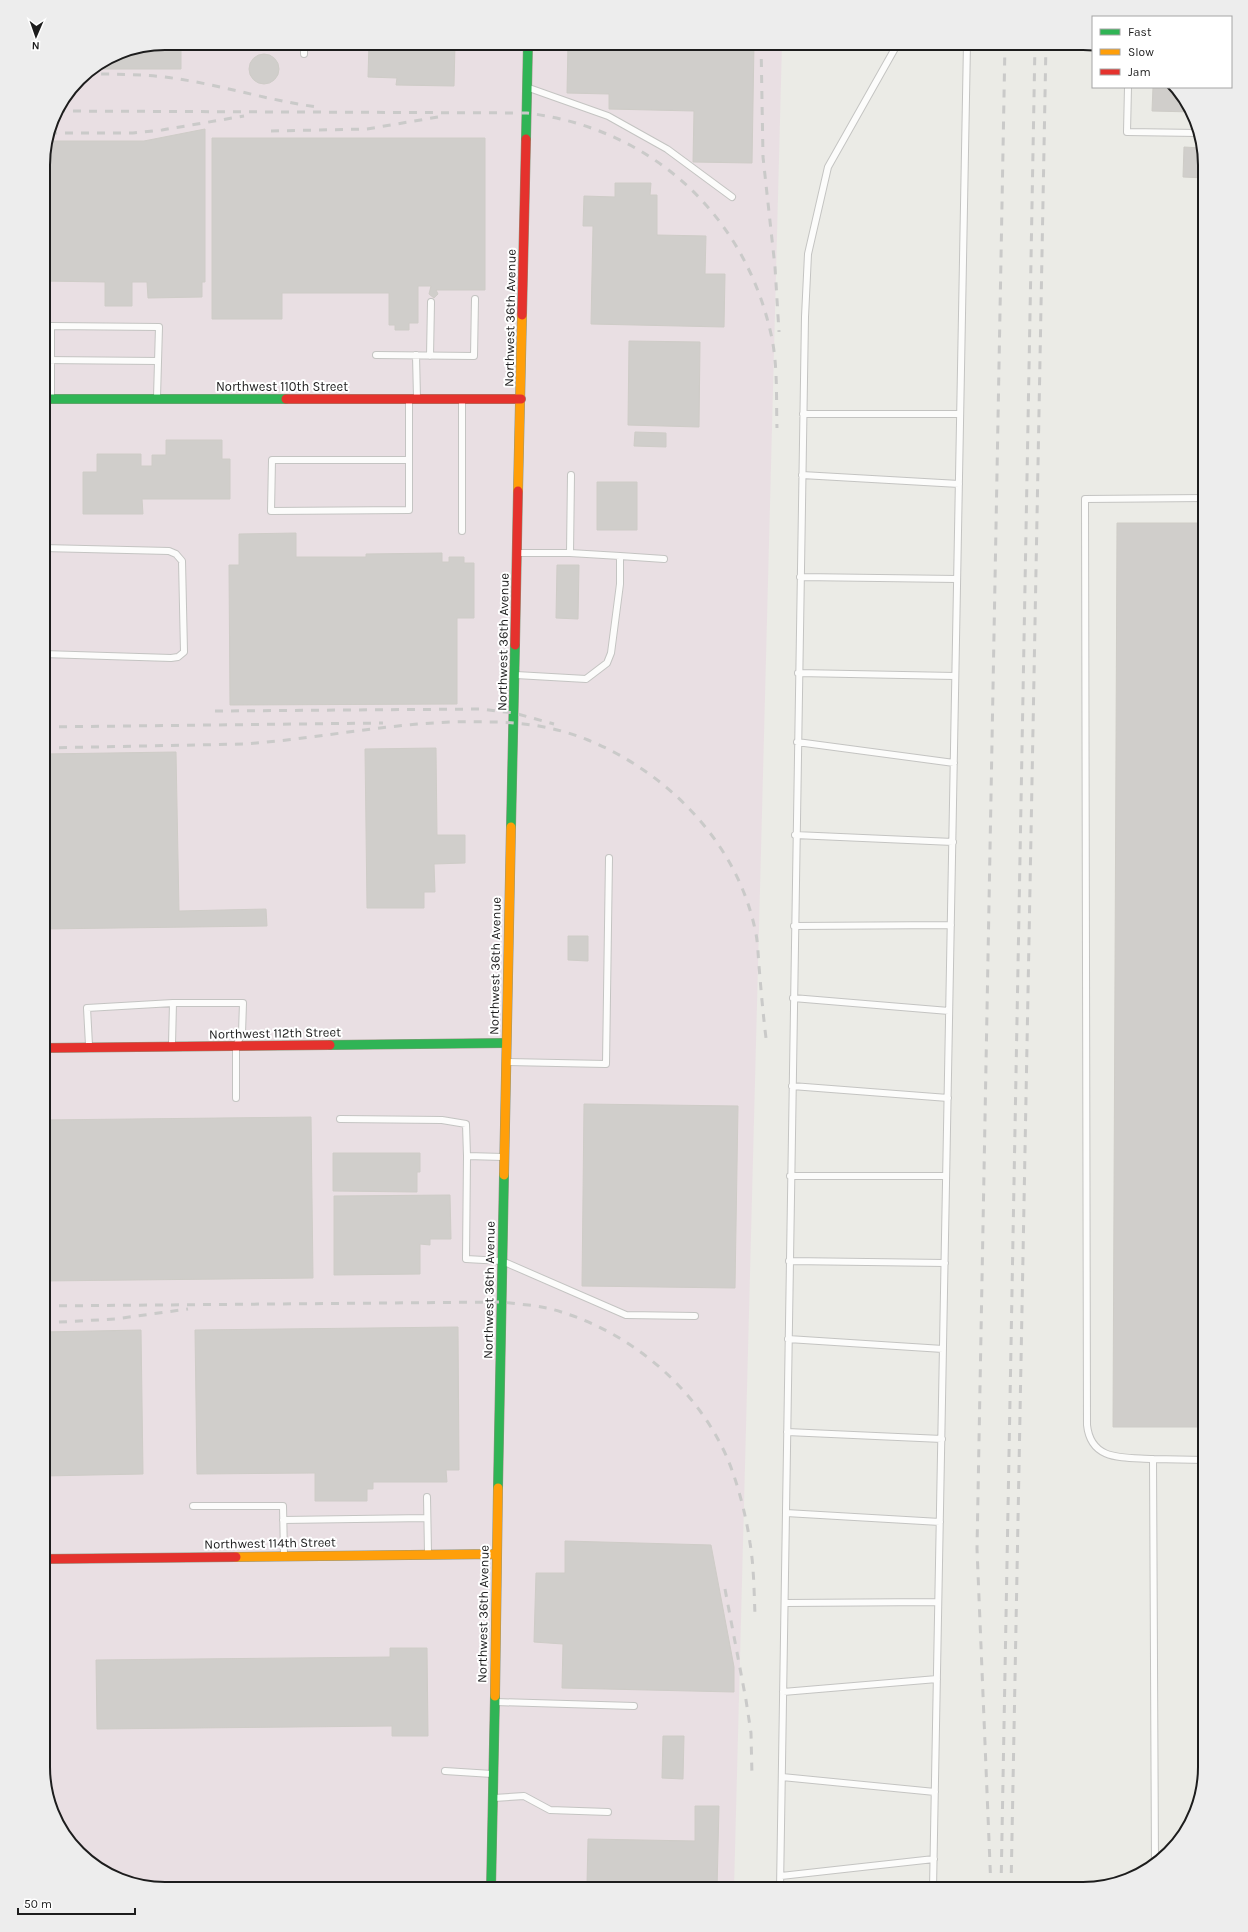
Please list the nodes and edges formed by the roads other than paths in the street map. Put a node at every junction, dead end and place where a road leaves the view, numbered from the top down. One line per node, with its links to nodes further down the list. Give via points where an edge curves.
1 (304, 50): 5 (lane)
2 (528, 50): 6 (street, Northwest 36th Avenue)
3 (894, 50): 23 (lane, via 828,167 808,254)
4 (967, 50): 24 (lane)
5 (304, 54)
6 (527, 87): 9 (lane, via 608,116 667,149); 22 (street, Northwest 36th Avenue)
7 (1128, 88): 8 (lane, via 1127,132)
8 (1193, 133)
9 (732, 197)
10 (475, 299): 14 (lane, via 474,356)
11 (431, 302): 14 (lane)
12 (376, 355): 13 (lane)
13 (416, 355): 14 (lane); 20 (lane)
14 (430, 356)
15 (51, 360): 16 (lane); 16 (lane, via 51,326 159,327); 17 (lane)
16 (158, 361): 19 (lane)
17 (50, 370)
18 (50, 399): 19 (street, Northwest 110th Street)
19 (157, 399): 20 (street, Northwest 110th Street)
20 (413, 399): 21 (street, Northwest 110th Street); 25 (lane)
21 (462, 399): 22 (street, Northwest 110th Street); 30 (lane)
22 (521, 399): 33 (street, Northwest 36th Avenue)
23 (803, 414): 24 (lane); 27 (lane)
24 (960, 414): 28 (lane)
25 (409, 460): 25 (lane, via 409,510 271,510 272,460)
26 (571, 475): 32 (lane)
27 (802, 475): 28 (lane); 36 (lane)
28 (959, 484): 37 (lane)
29 (1198, 498): 74 (lane, via 1085,499 1087,1425 1092,1442 1105,1454 1114,1457)
30 (462, 531)
31 (50, 548): 38 (lane, via 169,551 176,554 182,561 184,652 178,657 171,658)
32 (570, 553): 33 (lane); 34 (lane)
33 (518, 554): 40 (street, Northwest 36th Avenue)
34 (620, 556): 35 (lane); 40 (lane, via 620,584 612,653 607,663 586,679)
35 (664, 559)
36 (800, 577): 37 (lane); 39 (lane)
37 (957, 580): 41 (lane)
38 (50, 654)
39 (798, 672): 41 (lane); 42 (lane)
40 (515, 675): 52 (street, Northwest 36th Avenue)
41 (956, 676): 43 (lane)
42 (797, 742): 43 (lane); 44 (lane)
43 (954, 763): 45 (lane)
44 (795, 835): 45 (lane); 48 (lane)
45 (952, 842): 47 (lane)
46 (609, 858): 57 (lane, via 606,1064)
47 (951, 925): 48 (lane); 51 (lane)
48 (794, 926): 49 (lane)
49 (793, 998): 51 (lane); 58 (lane)
50 (173, 1003): 53 (lane, via 243,1003 242,1033); 54 (lane, via 87,1008); 55 (lane)
51 (949, 1011): 60 (lane)
52 (506, 1044): 53 (street, Northwest 112th Street); 57 (street, Northwest 36th Avenue)
53 (236, 1046): 55 (street, Northwest 112th Street); 59 (lane)
54 (89, 1047): 55 (street, Northwest 112th Street); 56 (street, Northwest 112th Street)
55 (172, 1047)
56 (50, 1048)
57 (506, 1062): 63 (street, Northwest 36th Avenue)
58 (792, 1086): 60 (lane); 64 (lane)
59 (236, 1098)
60 (948, 1098): 65 (lane)
61 (340, 1119): 62 (lane, via 442,1120 466,1124)
62 (467, 1156): 63 (lane); 66 (lane, via 466,1259)
63 (504, 1157): 66 (street, Northwest 36th Avenue)
64 (790, 1176): 65 (lane); 67 (lane)
65 (946, 1176): 68 (lane)
66 (502, 1261): 69 (lane, via 626,1315); 82 (street, Northwest 36th Avenue)
67 (789, 1261): 68 (lane); 70 (lane)
68 (945, 1262): 71 (lane)
69 (695, 1316)
70 (788, 1339): 71 (lane); 72 (lane)
71 (943, 1349): 73 (lane)
72 (787, 1432): 73 (lane); 78 (lane)
73 (942, 1439): 81 (lane)
74 (1153, 1459): 75 (lane); 98 (lane)
75 (1198, 1460)
76 (427, 1496): 79 (lane)
77 (193, 1506): 80 (lane, via 283,1506)
78 (786, 1513): 81 (lane); 87 (lane)
79 (427, 1518): 80 (lane); 83 (lane)
80 (283, 1520): 84 (lane)
81 (940, 1522): 86 (lane)
82 (497, 1554): 83 (street, Northwest 114th Street); 90 (street, Northwest 36th Avenue)
83 (428, 1555): 84 (street, Northwest 114th Street)
84 (284, 1556): 85 (street, Northwest 114th Street)
85 (50, 1559)
86 (938, 1602): 87 (lane); 88 (lane)
87 (784, 1603): 89 (lane)
88 (937, 1679): 89 (lane); 95 (lane)
89 (783, 1692): 94 (lane)
90 (495, 1702): 91 (lane); 93 (street, Northwest 36th Avenue)
91 (634, 1706)
92 (445, 1771): 93 (lane)
93 (493, 1774): 96 (street, Northwest 36th Avenue)
94 (782, 1777): 95 (lane); 100 (lane)
95 (935, 1792): 99 (lane)
96 (493, 1798): 97 (lane, via 524,1796 550,1810); 101 (street, Northwest 36th Avenue)
97 (608, 1812)
98 (1155, 1856)
99 (934, 1860): 100 (lane); 103 (lane)
100 (781, 1876): 102 (lane)
101 (491, 1882)
102 (781, 1882)
103 (933, 1882)

